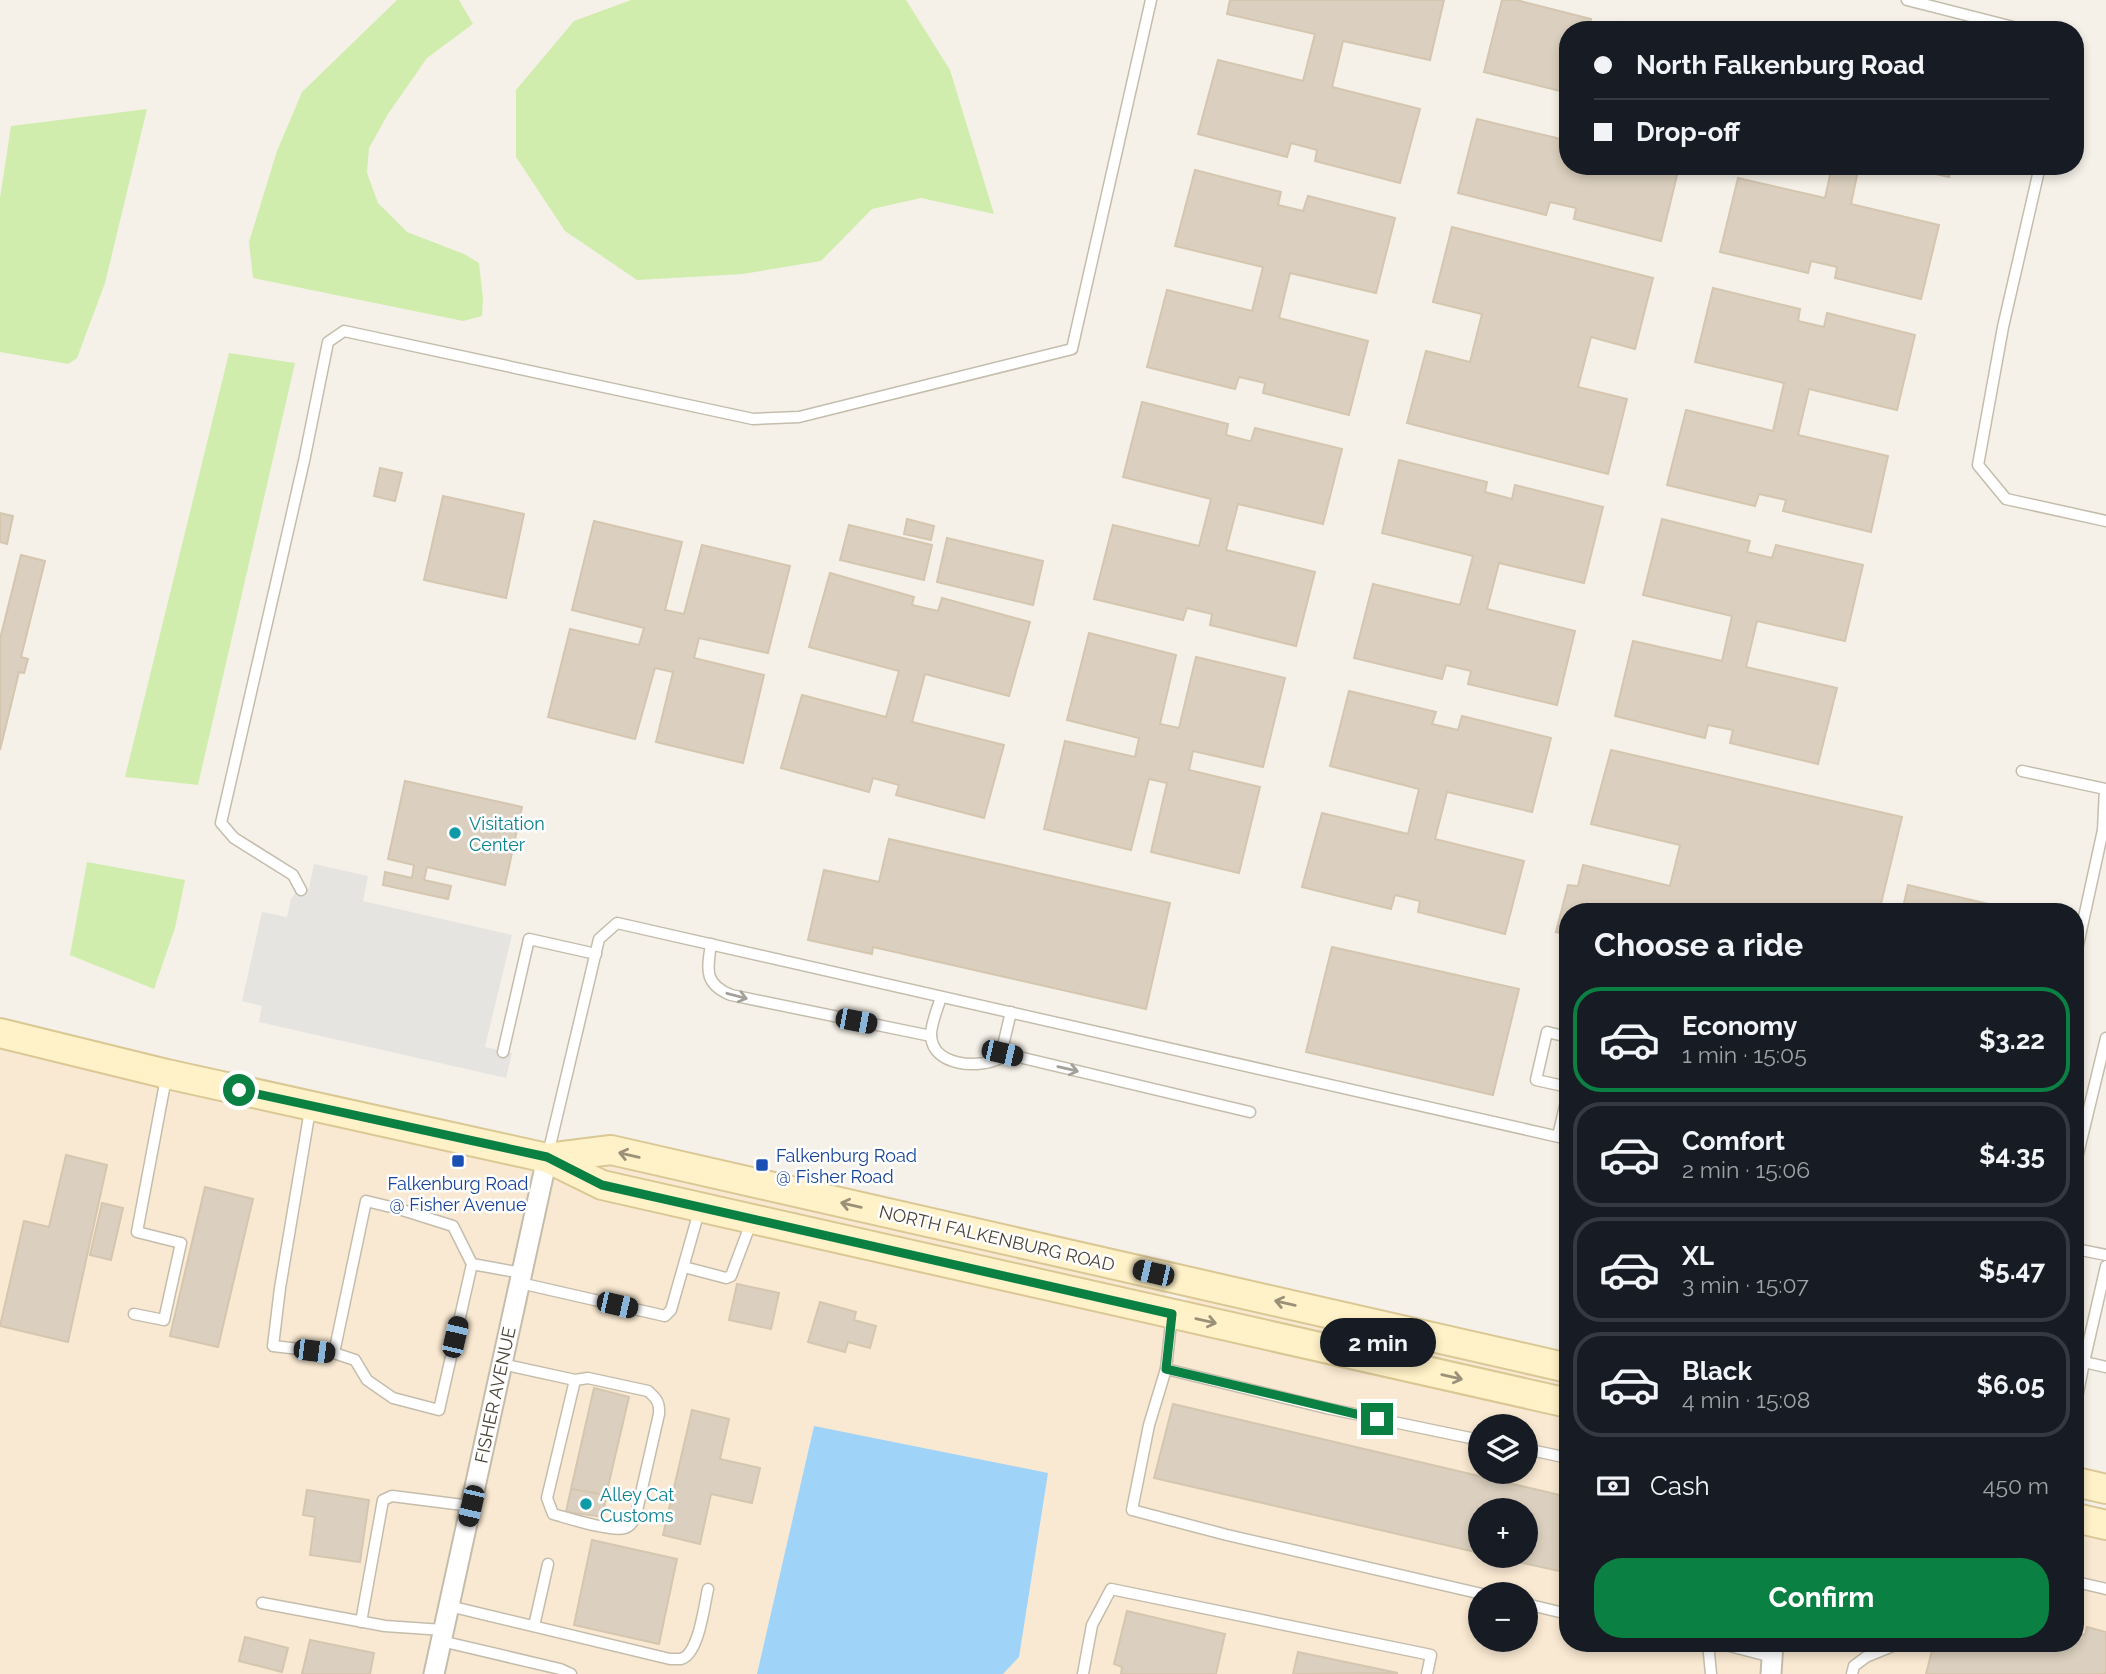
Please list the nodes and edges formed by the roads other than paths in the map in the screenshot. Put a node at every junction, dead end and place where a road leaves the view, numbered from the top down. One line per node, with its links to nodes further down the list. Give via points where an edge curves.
1 (1151, 0): 7 (lane, via 1072,349 799,416 753,418 344,331 328,342 221,822 234,838 293,875)
2 (1907, 0): 3 (lane)
3 (1990, 21)
4 (2038, 175): 5 (lane, via 1978,465 2006,499)
5 (2106, 521)
6 (2022, 771): 8 (lane, via 2105,789 2103,830)
7 (301, 890)
8 (2084, 917)
9 (710, 944): 10 (lane, via 617,923 599,940); 11 (lane); 15 (lane, one-way to 15, via 707,969 711,981 731,995)
10 (596, 954): 17 (lane, via 529,939); 25 (lane)
11 (941, 997): 12 (lane); 15 (lane)
12 (1011, 1012): 18 (lane); 24 (lane)
13 (0, 1033): 19 (street, NORTH FALKENBURG ROAD)
14 (1559, 1035): 20 (lane, via 1547,1032 1536,1080)
15 (931, 1036): 18 (lane, via 946,1058 962,1064 992,1062)
16 (2106, 1038): 23 (lane)
17 (503, 1052)
18 (1002, 1053): 22 (lane, one-way to 22)
19 (167, 1074): 21 (street, NORTH FALKENBURG ROAD); 35 (lane, via 137,1233 181,1243 164,1320)
20 (1559, 1087)
21 (311, 1106): 25 (street, NORTH FALKENBURG ROAD); 37 (lane, via 273,1346)
22 (1250, 1112)
23 (2084, 1129)
24 (1559, 1137)
25 (547, 1157): 26 (street, NORTH FALKENBURG ROAD, via 602,1185); 33 (street, FISHER AVENUE); 34 (street, NORTH FALKENBURG ROAD, one-way to 25, via 611,1150)
26 (700, 1208): 27 (street, NORTH FALKENBURG ROAD); 32 (lane)
27 (752, 1219): 32 (lane, via 731,1276); 36 (street, NORTH FALKENBURG ROAD)
28 (2084, 1251): 29 (lane)
29 (2106, 1255)
30 (472, 1264): 33 (lane); 37 (lane, via 439,1410 393,1398 367,1380 355,1360); 37 (lane, via 453,1226 366,1201)
31 (2106, 1266): 38 (lane)
32 (684, 1267): 33 (lane, via 665,1316)
33 (521, 1278): 39 (street, FISHER AVENUE)
34 (1181, 1280): 36 (street); 40 (street, NORTH FALKENBURG ROAD, one-way to 34)
35 (134, 1314)
36 (1172, 1314): 42 (lane); 44 (street, NORTH FALKENBURG ROAD, one-way to 44)
37 (334, 1353)
38 (2084, 1362): 41 (lane)
39 (502, 1364): 43 (lane); 50 (street, FISHER AVENUE)
40 (1559, 1366)
41 (2106, 1367)
42 (1166, 1369): 45 (lane); 57 (lane, via 1132,1510)
43 (575, 1380): 43 (lane, via 588,1378 648,1391 660,1405 636,1516 625,1528 553,1514 549,1507 547,1499)
44 (1559, 1401)
45 (1468, 1438)
46 (1538, 1452): 47 (lane)
47 (1559, 1456)
48 (2084, 1484): 49 (street)
49 (2106, 1489)
50 (471, 1506): 59 (street, FISHER AVENUE); 62 (lane, via 392,1496 383,1500)
51 (2084, 1520): 52 (street)
52 (2106, 1525)
53 (548, 1564): 63 (lane)
54 (2084, 1585): 55 (lane)
55 (2106, 1589)
56 (708, 1590): 63 (lane, via 696,1642 691,1653 681,1659)
57 (1468, 1591)
58 (262, 1603): 62 (lane)
59 (449, 1606): 63 (lane); 64 (street, FISHER AVENUE)
60 (1538, 1607): 61 (lane)
61 (1559, 1612)
62 (361, 1622): 64 (lane)
63 (534, 1626)
64 (442, 1635): 69 (street, FISHER AVENUE); 70 (lane)
65 (1709, 1652): 73 (lane)
66 (1750, 1652): 68 (lane)
67 (1878, 1652): 74 (lane, via 1854,1666)
68 (1772, 1658)
69 (434, 1674)
70 (570, 1674)
71 (1083, 1674): 72 (lane, via 1092,1625 1111,1589 1431,1655)
72 (1427, 1674)
73 (1710, 1674)
74 (1852, 1674)

